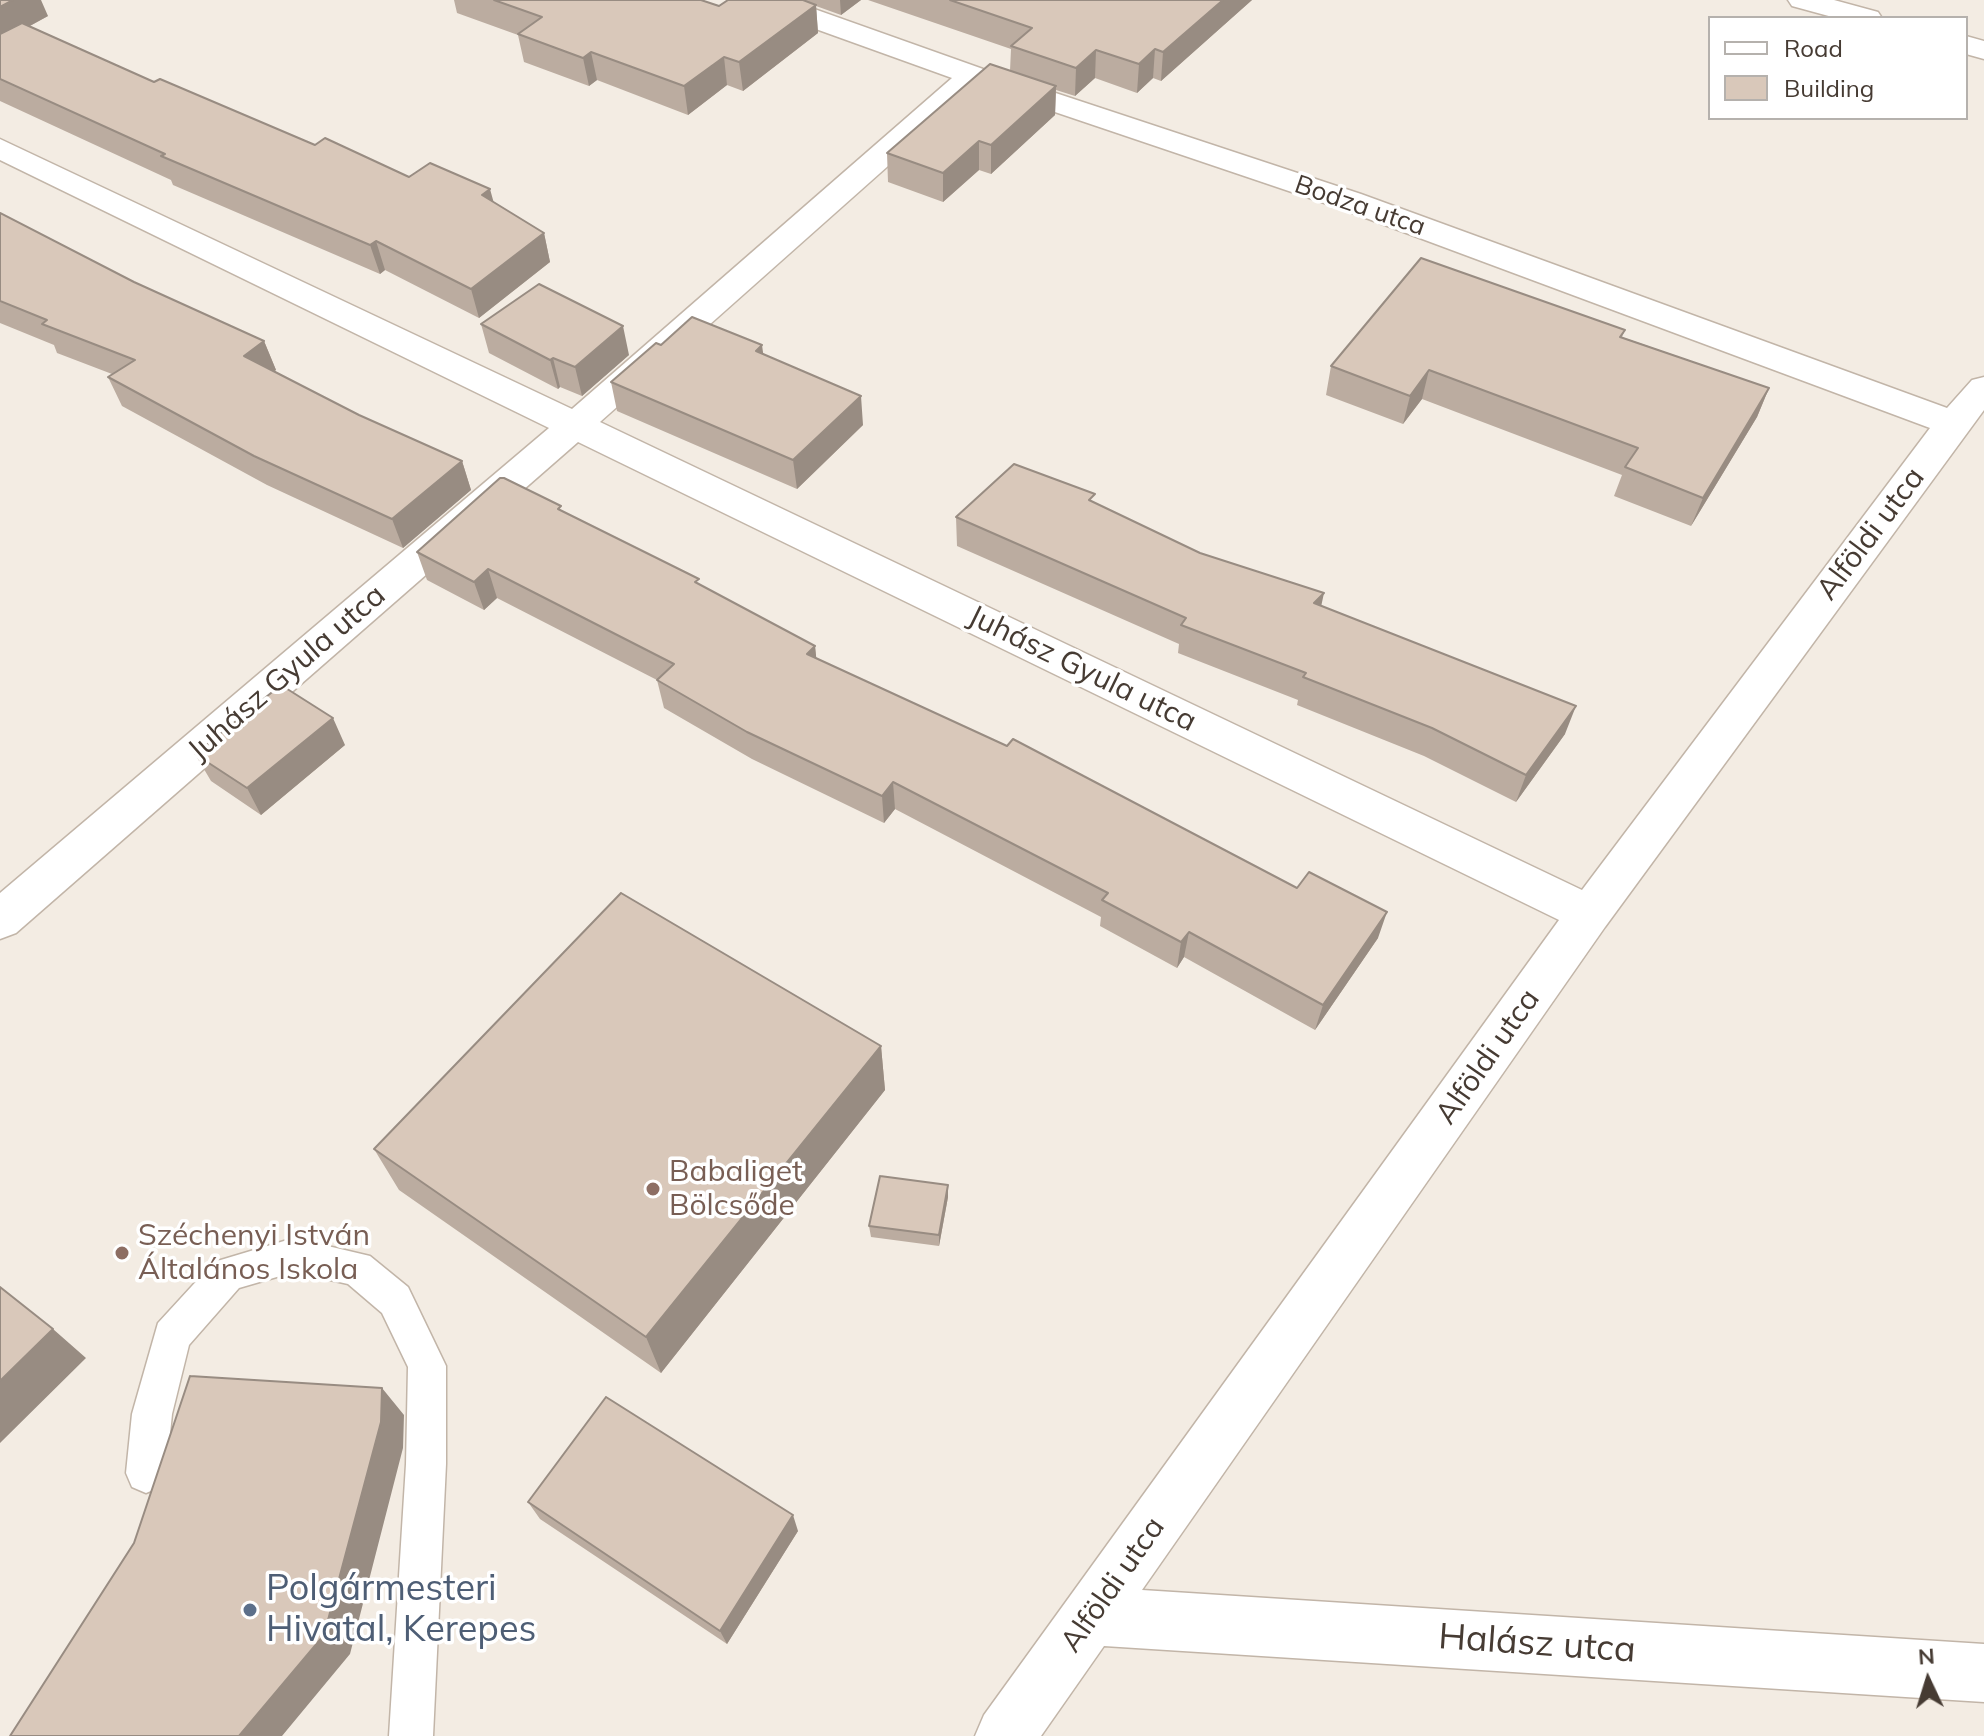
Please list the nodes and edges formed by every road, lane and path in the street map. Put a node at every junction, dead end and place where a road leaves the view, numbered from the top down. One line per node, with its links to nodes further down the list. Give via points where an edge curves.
1 (762, 0): 4 (street, Bodza utca)
2 (1802, 0): 3 (street)
3 (1861, 16)
4 (973, 75): 7 (street, Bodza utca, via 1350,201); 8 (street, Juhász Gyula utca)
5 (0, 148): 8 (street, Juhász Gyula utca)
6 (1984, 388): 7 (street, Alföldi utca)
7 (1953, 423): 9 (street, Alföldi utca)
8 (575, 425): 9 (street, Juhász Gyula utca); 10 (street, Juhász Gyula utca)
9 (1589, 914): 12 (street, Alföldi utca)
10 (0, 920)
11 (146, 1473): 14 (lane, via 152,1414 172,1336 227,1274 294,1255 357,1268 395,1300 427,1366)
12 (1091, 1616): 13 (street, Halász utca); 15 (street, Alföldi utca)
13 (1984, 1673)
14 (411, 1736)
15 (1005, 1736)

